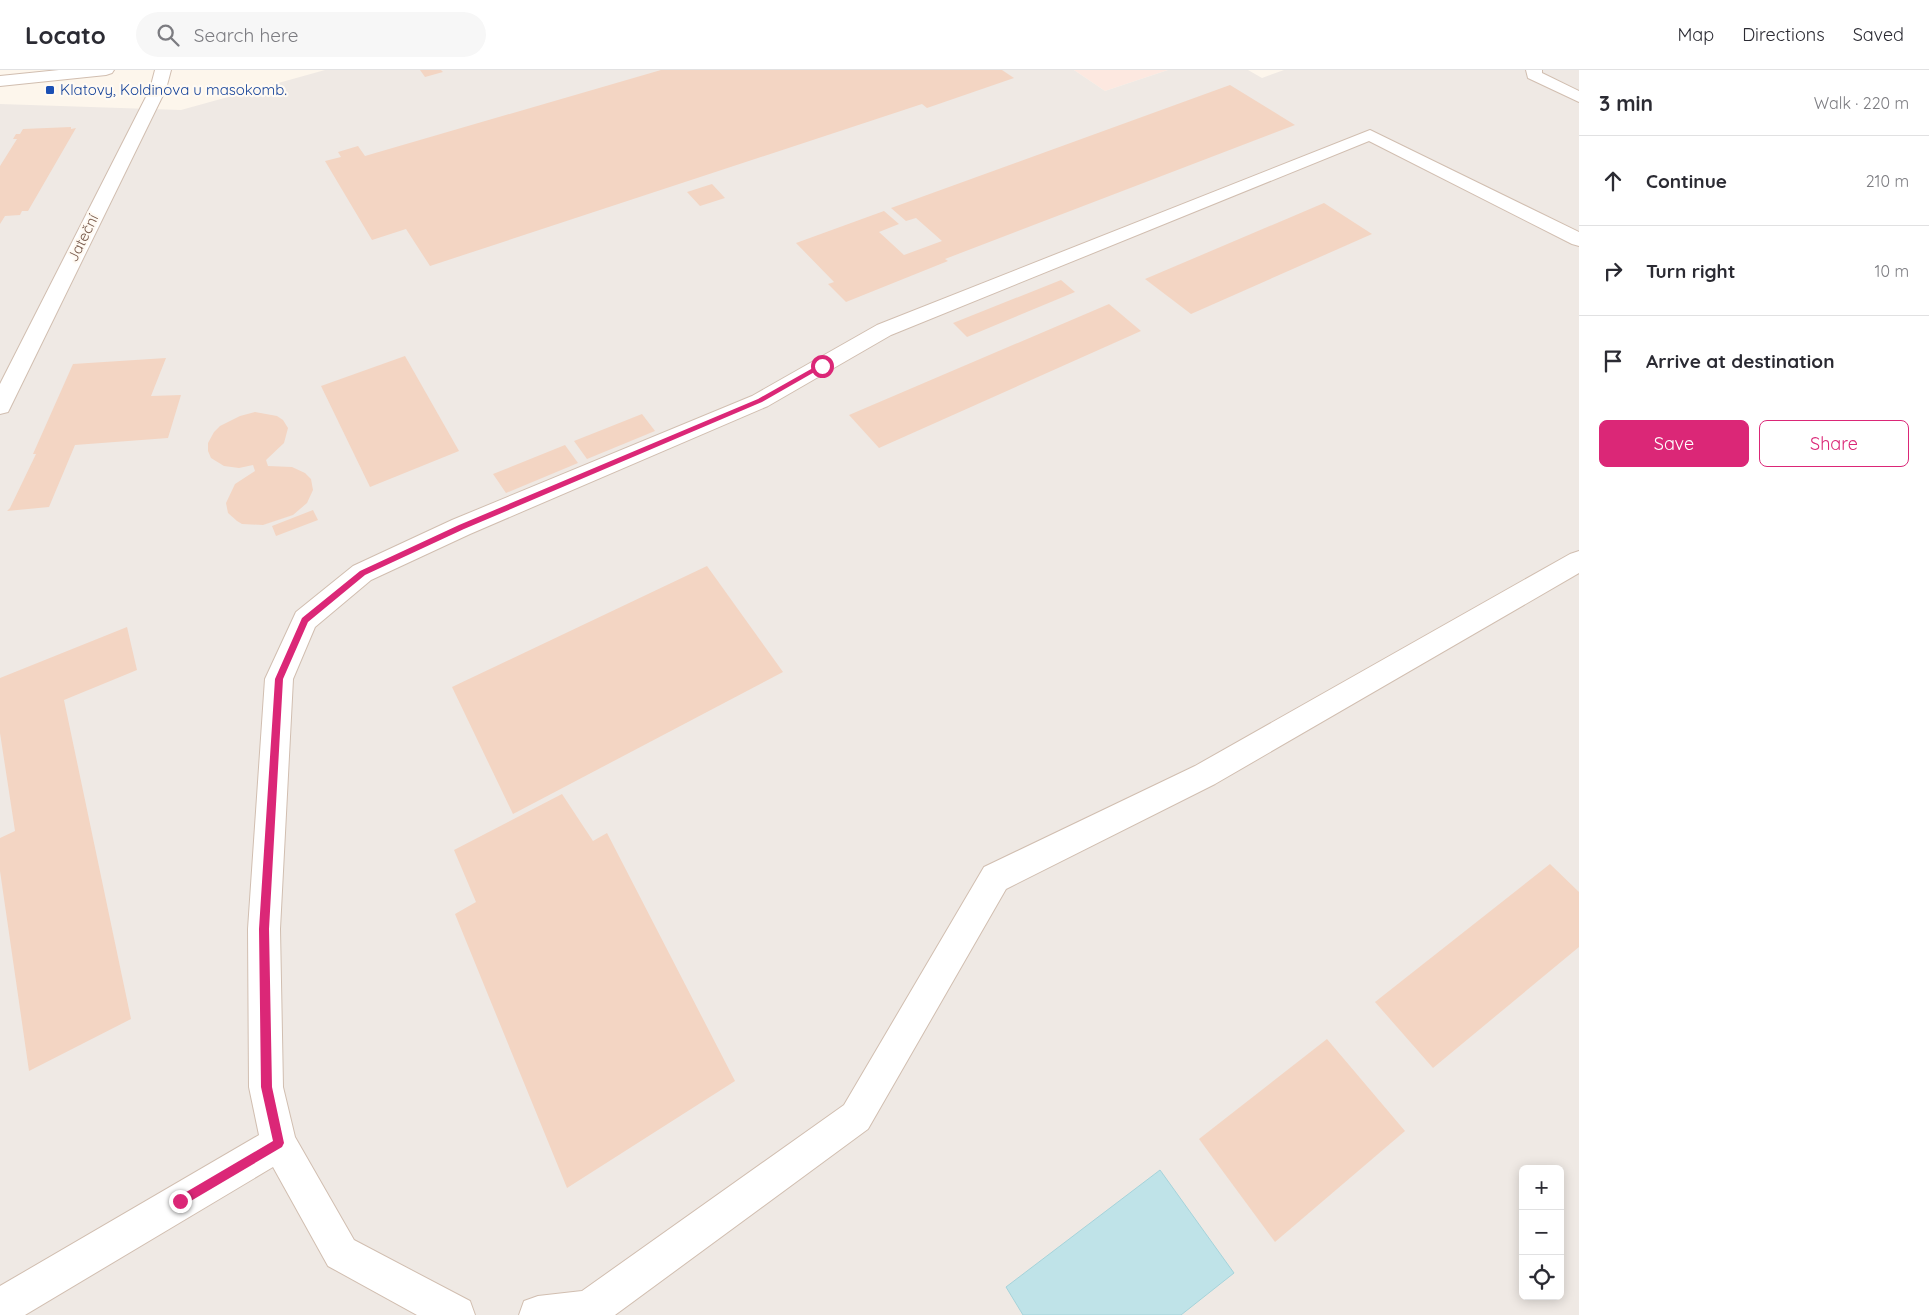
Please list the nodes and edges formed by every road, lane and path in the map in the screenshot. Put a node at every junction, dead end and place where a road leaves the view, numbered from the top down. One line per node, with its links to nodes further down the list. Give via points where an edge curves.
1 (106, 70): 4 (street)
2 (163, 70): 7 (street, Jateční, via 158,88)
3 (1534, 70): 5 (street, via 1534,75)
4 (0, 81)
5 (1579, 97)
6 (1579, 240): 9 (street, via 1370,135 884,330 760,401 461,527 362,573 305,620 279,679 264,929 266,1087)
7 (0, 406)
8 (1579, 561): 12 (street, via 1205,775 995,878 856,1117 589,1310)
9 (278, 1143): 10 (street); 11 (street, via 341,1253)
10 (0, 1308)
11 (456, 1315)
12 (538, 1315)

